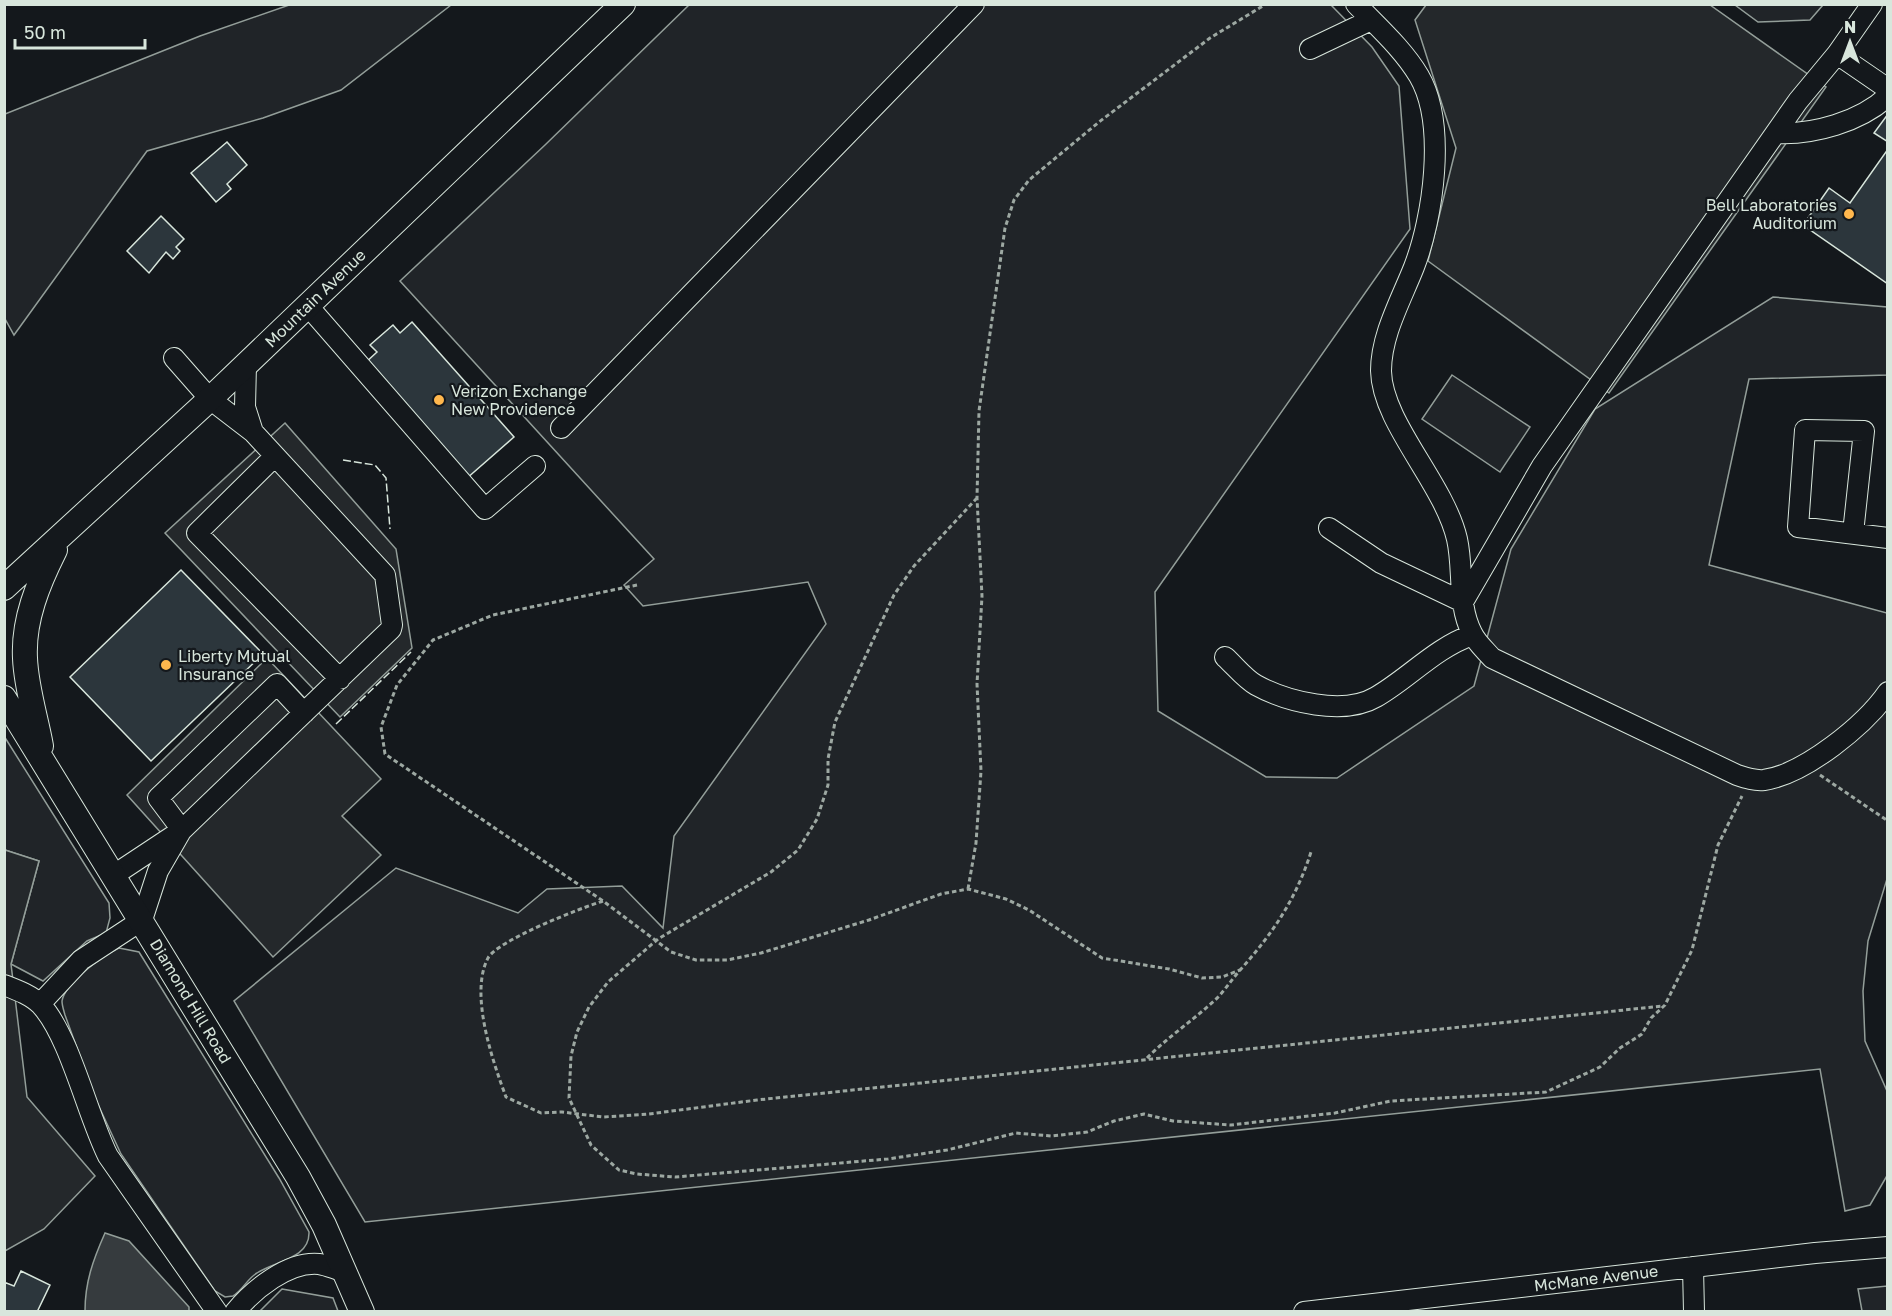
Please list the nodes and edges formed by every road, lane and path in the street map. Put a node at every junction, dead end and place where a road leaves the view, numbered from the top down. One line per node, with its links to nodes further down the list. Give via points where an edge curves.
1 (623, 4): 12 (main road, Mountain Avenue)
2 (974, 4): 16 (street)
3 (1266, 4): 20 (path, via 1210,38 1099,122 1029,180 1014,200 1005,228 980,399)
4 (1356, 4): 6 (street)
5 (1872, 4): 8 (street)
6 (1371, 20): 7 (street); 25 (street, via 1420,78 1430,102 1433,129 1431,186 1422,240 1383,349 1381,372 1396,418 1441,495)
7 (1310, 49)
8 (1837, 54): 9 (street); 11 (street)
9 (1887, 89)
10 (1887, 96): 11 (street, via 1870,111 1836,124 1797,134)
11 (1776, 133): 26 (street, via 1542,466)
12 (308, 306): 14 (main road, Mountain Avenue); 19 (street, via 485,509)
13 (174, 358): 15 (street)
14 (246, 364): 15 (main road, Mountain Avenue); 17 (street, via 244,407)
15 (210, 399): 17 (street); 24 (main road, Mountain Avenue)
16 (561, 428)
17 (253, 432): 18 (street)
18 (275, 456): 32 (street, via 386,580 391,629); 32 (street, via 197,533)
19 (535, 466)
20 (977, 498): 43 (path, via 982,596 977,684 981,771); 46 (path, via 914,566 894,595 835,722 828,785 817,819 798,849 771,872)
21 (1329, 528): 29 (street, via 1381,563)
22 (1853, 533): 22 (street, via 1798,527 1805,430 1864,431); 23 (street)
23 (1887, 538)
24 (59, 540): 28 (main road, Mountain Avenue); 36 (main road, via 38,586 25,658)
25 (1458, 550): 26 (street); 29 (street)
26 (1490, 558): 29 (street)
27 (636, 585): 44 (path, via 493,615 433,640 398,685 381,727 385,754 397,764)
28 (4, 588)
29 (1463, 602): 30 (street)
30 (1472, 635): 31 (street, via 1453,642 1375,698 1338,707 1305,703 1255,685); 38 (street, via 1492,658)
31 (1225, 657)
32 (340, 679): 35 (street)
33 (1887, 692): 37 (street, via 1868,717)
34 (4, 698): 36 (main road, Diamond Hill Road)
35 (304, 713): 40 (street); 40 (street, via 277,684 158,798)
36 (44, 760): 42 (main road, Diamond Hill Road)
37 (1803, 764): 38 (street, via 1770,778); 39 (path)
38 (1752, 780): 50 (path, via 1718,845 1692,950)
39 (1887, 821)
40 (182, 830): 42 (street); 45 (street, via 158,871)
41 (1311, 852): 47 (path, via 1285,914)
42 (114, 875): 45 (main road, Diamond Hill Road)
43 (968, 889): 46 (path, via 727,960 696,960 671,952); 47 (path, via 1029,910 1102,958 1202,978 1222,977)
44 (603, 901): 46 (path); 52 (path, via 510,940 489,956 482,977 490,1051 506,1097 541,1113)
45 (142, 920): 49 (street, via 81,960); 55 (main road, Diamond Hill Road, via 298,1177)
46 (658, 939): 52 (path, via 608,982 577,1032 571,1056 569,1098)
47 (1240, 970): 51 (path, via 1215,1000 1169,1036)
48 (4, 985): 49 (street)
49 (40, 1004): 57 (street, via 57,1028 108,1156)
50 (1665, 1005): 51 (path); 52 (path, via 1641,1034 1600,1067 1546,1092 1391,1101 1284,1120 1231,1125 1143,1114 1114,1120 1087,1132 1052,1136 1016,1133 888,1159 675,1177 619,1170 591,1145)
51 (1146, 1060): 52 (path, via 649,1114 603,1117)
52 (575, 1113)
53 (1887, 1247): 54 (street, McMane Avenue)
54 (1693, 1267): 56 (street, McMane Avenue); 61 (street)
55 (346, 1272): 58 (street, via 319,1264 296,1267 256,1291); 59 (main road, Diamond Hill Road)
56 (1336, 1310): 60 (street, McMane Avenue)
57 (217, 1311)
58 (235, 1311)
59 (362, 1311)
60 (1304, 1311)
61 (1694, 1311)

